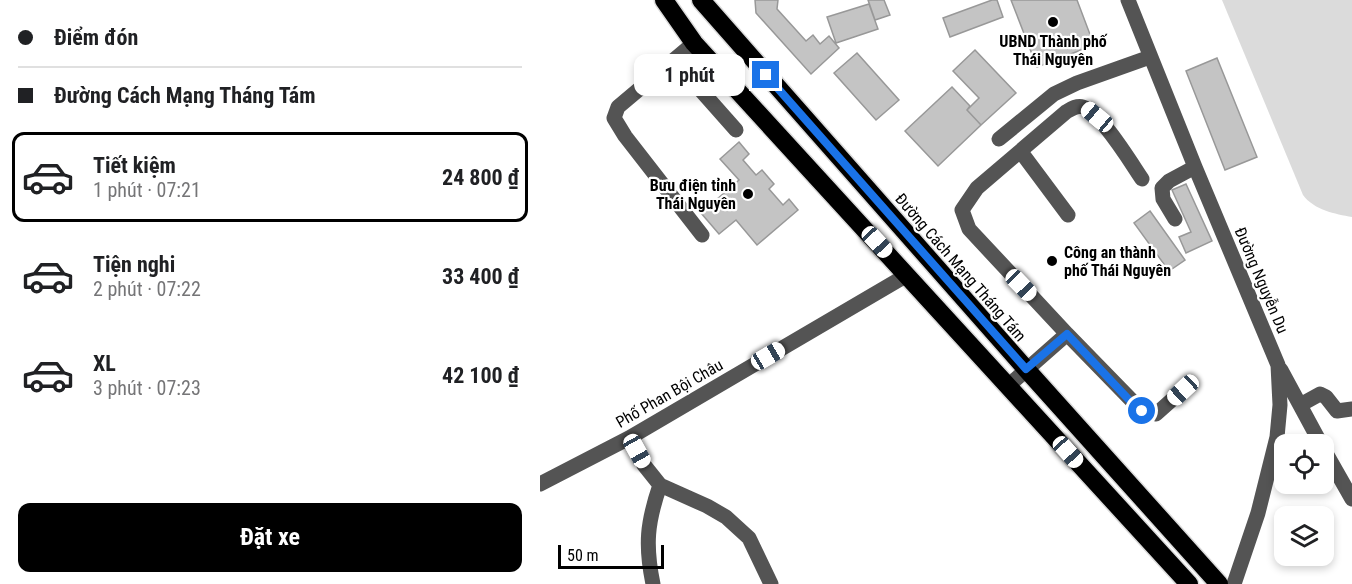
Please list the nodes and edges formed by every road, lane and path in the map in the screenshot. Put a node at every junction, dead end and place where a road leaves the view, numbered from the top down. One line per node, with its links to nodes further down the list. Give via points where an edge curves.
1 (664, 0): 4 (highway)
2 (700, 0): 18 (highway, Đường Cách Mạng Tháng Tám)
3 (1128, 0): 5 (street, Đường Nguyễn Du)
4 (694, 43): 6 (street); 15 (highway)
5 (1150, 57): 8 (street, via 1054,94); 10 (street, Đường Nguyễn Du)
6 (674, 60): 7 (street); 14 (street, via 618,107 614,118)
7 (736, 130)
8 (999, 138)
9 (1021, 152): 11 (street, via 1066,112 1076,106 1084,107 1097,117); 12 (street); 16 (street, via 977,188 962,210 964,221)
10 (1195, 167): 13 (street, via 1162,188 1163,199); 17 (street, Đường Nguyễn Du)
11 (1142, 179)
12 (1068, 215)
13 (1175, 219)
14 (702, 235)
15 (907, 275): 19 (highway); 24 (street, Phố Phan Bội Châu)
16 (1067, 334): 18 (street); 20 (street, via 1142,411 1156,414)
17 (1278, 365): 21 (street); 33 (street, Đường Nguyễn Du, via 1277,437 1258,513)
18 (1026, 369): 19 (street); 32 (highway, Đường Cách Mạng Tháng Tám)
19 (1008, 386): 31 (highway)
20 (1183, 390)
21 (1300, 405): 22 (street, via 1320,394 1337,411); 23 (street)
22 (1352, 409)
23 (1316, 434)
24 (629, 438): 26 (street, Phố Phan Bội Châu); 27 (street)
25 (1334, 467): 28 (street)
26 (540, 484)
27 (660, 485): 29 (street, via 647,534); 30 (street, via 726,517 749,538)
28 (1352, 499)
29 (653, 584)
30 (771, 584)
31 (1189, 584)
32 (1219, 584)
33 (1234, 584)

